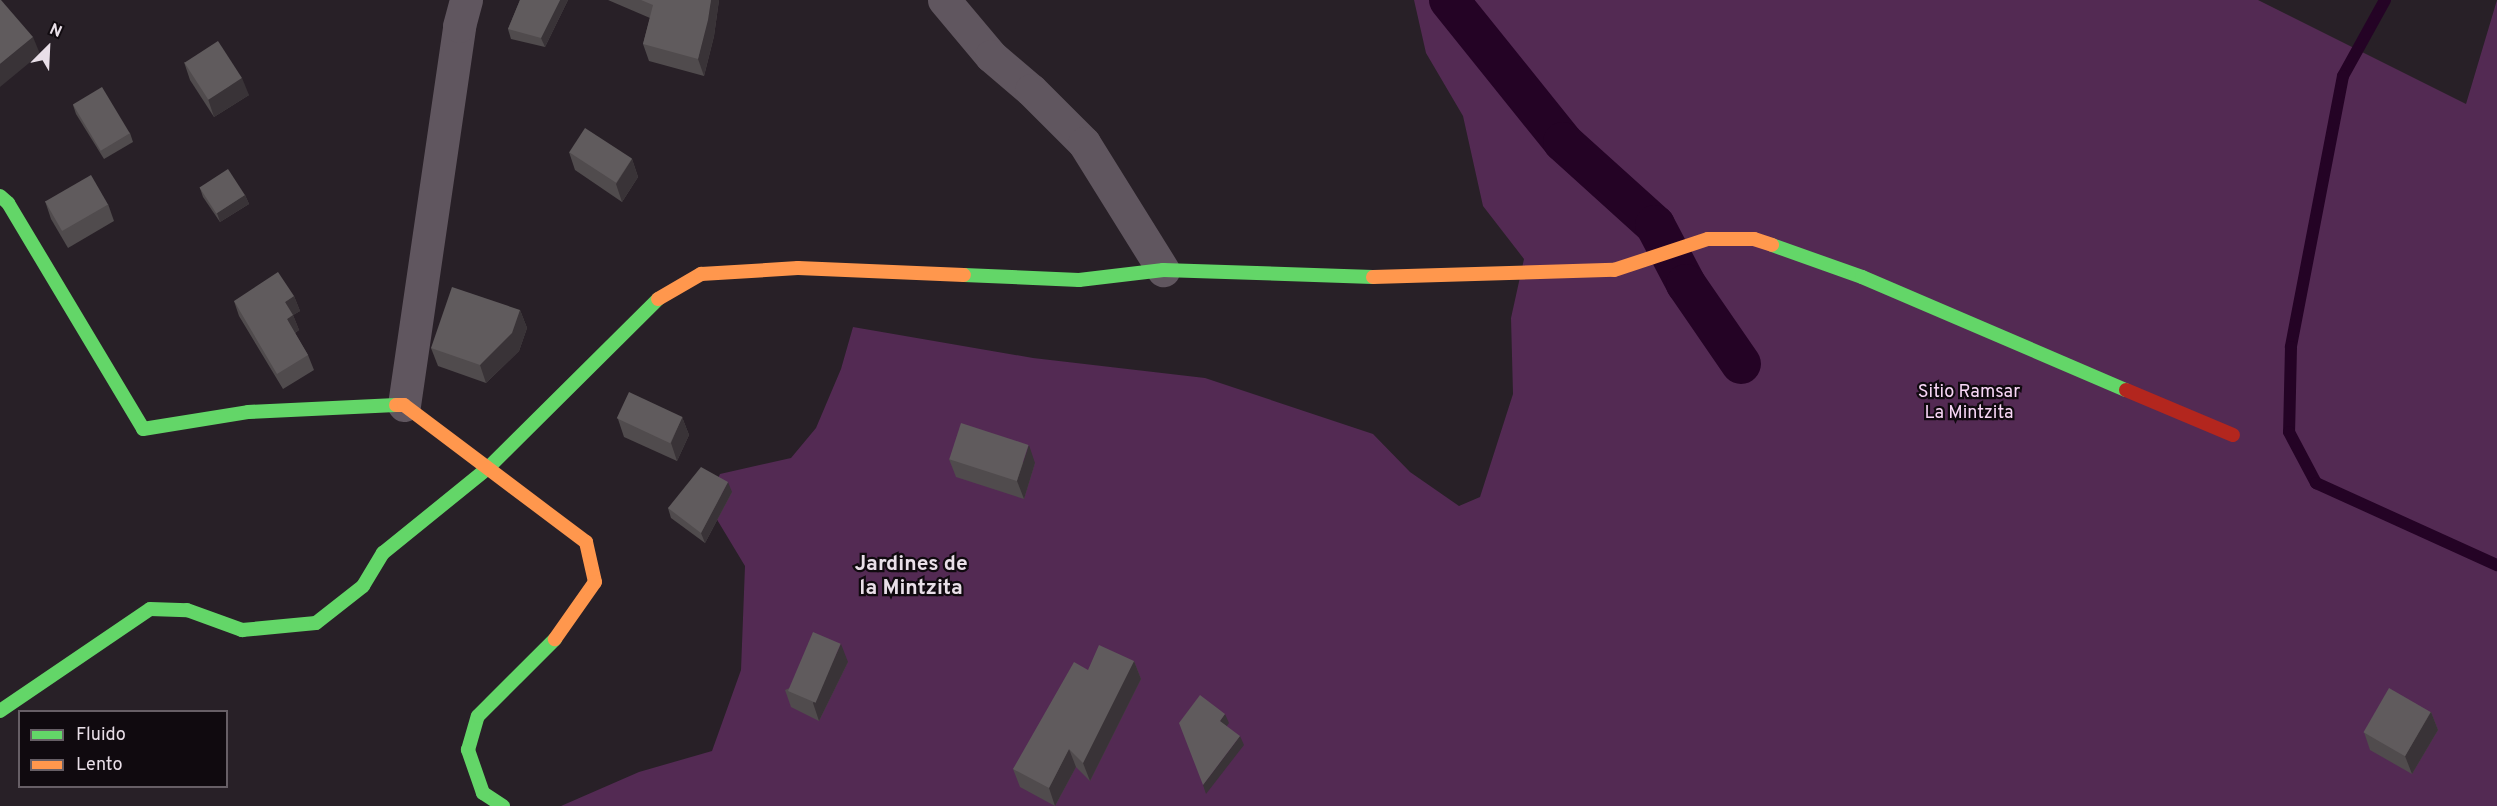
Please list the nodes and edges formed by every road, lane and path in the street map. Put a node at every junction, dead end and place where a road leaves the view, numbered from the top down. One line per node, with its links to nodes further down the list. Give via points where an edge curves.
1 (466, 0): 5 (street)
2 (944, 0): 4 (street, via 991,56 1084,143)
3 (0, 196): 5 (street, via 8,203 142,429 248,412)
4 (1163, 270): 6 (street, via 1388,277 1614,270 1708,238 1754,239 1862,277); 7 (street, via 1079,280 798,268 701,274 653,302)
5 (404, 405): 7 (street)
6 (2233, 435)
7 (488, 468): 8 (street, via 383,553 363,586 315,622 242,630 187,610 150,609); 9 (street, via 586,542 595,582 558,636 478,716 468,750 483,793)
8 (0, 711)
9 (503, 806)

